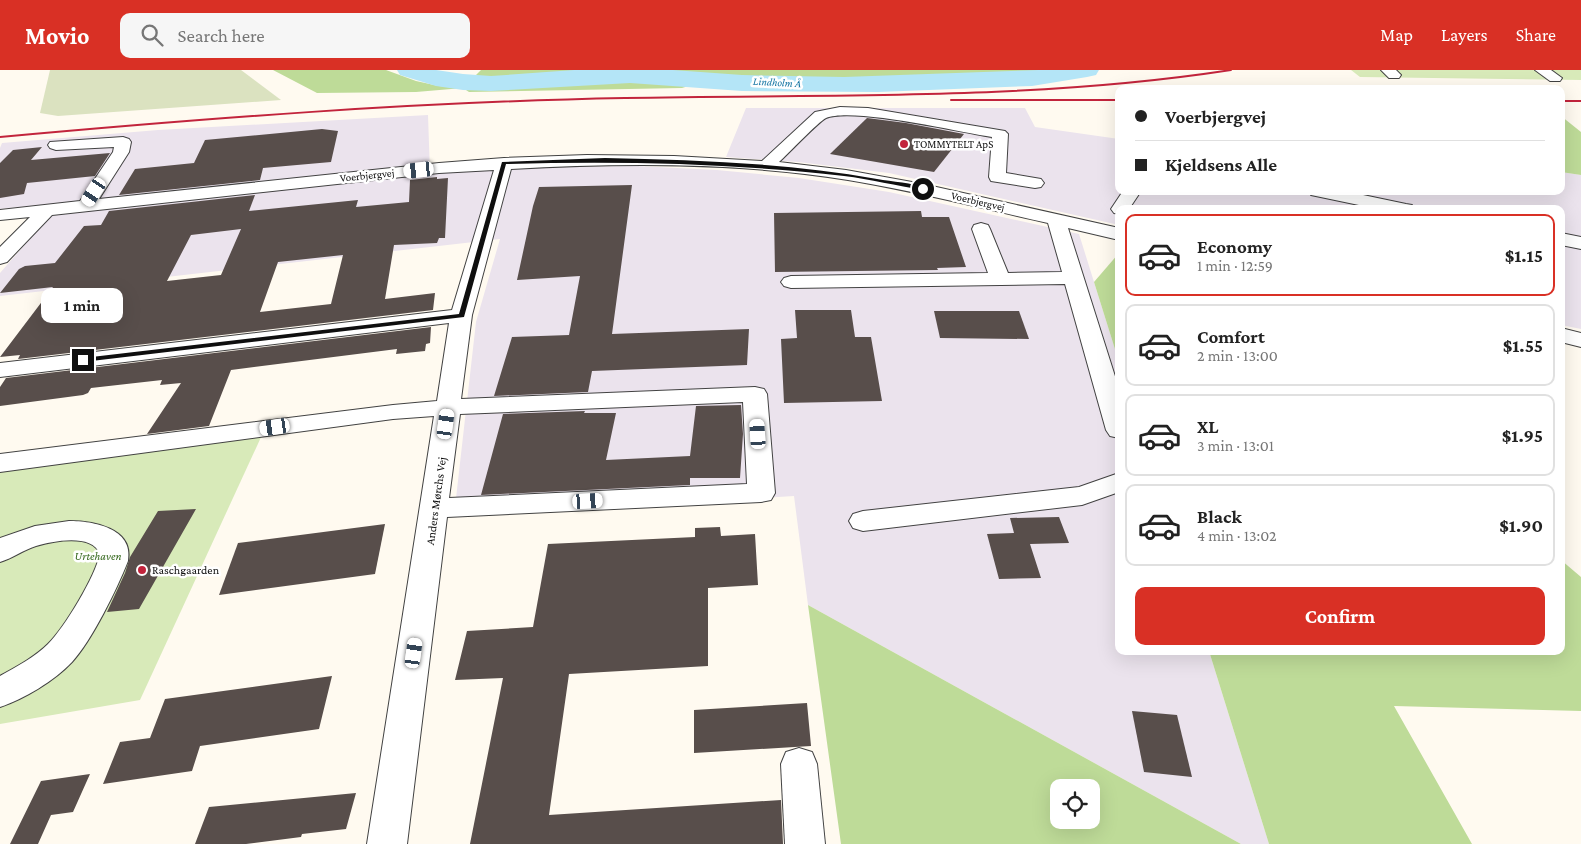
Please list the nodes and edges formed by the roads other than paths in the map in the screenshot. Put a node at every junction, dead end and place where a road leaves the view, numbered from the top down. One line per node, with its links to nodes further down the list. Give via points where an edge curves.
1 (1542, 70): 2 (street)
2 (1556, 78)
3 (56, 145): 9 (street, via 123,142 121,152)
4 (504, 163): 5 (street, Voerbjergvej, via 587,160); 9 (street, Voerbjergvej); 21 (street, Anders Mørchs Vej)
5 (766, 166): 6 (street, via 820,115 840,111 868,112 1000,134 997,176); 12 (street, Voerbjergvej, via 846,175)
6 (1035, 183)
7 (1337, 195): 8 (street)
8 (1386, 205)
9 (86, 206): 10 (street, Voerbjergvej)
10 (48, 210): 11 (street, Voerbjergvej); 17 (street)
11 (0, 215)
12 (1056, 219): 14 (street, Voerbjergvej); 18 (lane)
13 (981, 230): 19 (street)
14 (1115, 233)
15 (1565, 241): 16 (street)
16 (1581, 243)
17 (0, 258)
18 (1074, 278): 19 (street); 26 (lane)
19 (1000, 279): 20 (street)
20 (791, 282)
21 (461, 315): 24 (street); 25 (street, Anders Mørchs Vej)
22 (1565, 336): 23 (street)
23 (1581, 340)
24 (0, 370)
25 (449, 407): 27 (street); 29 (street, Anders Mørchs Vej); 29 (street, via 755,394 762,493)
26 (1115, 416)
27 (0, 463)
28 (1115, 484): 30 (street, via 1082,496)
29 (435, 508): 34 (street, Anders Mørchs Vej)
30 (863, 521)
31 (0, 551): 32 (street, via 34,536 78,530 106,538 116,556 88,610 60,653)
32 (0, 693)
33 (799, 764): 35 (street)
34 (387, 844)
35 (804, 844)

